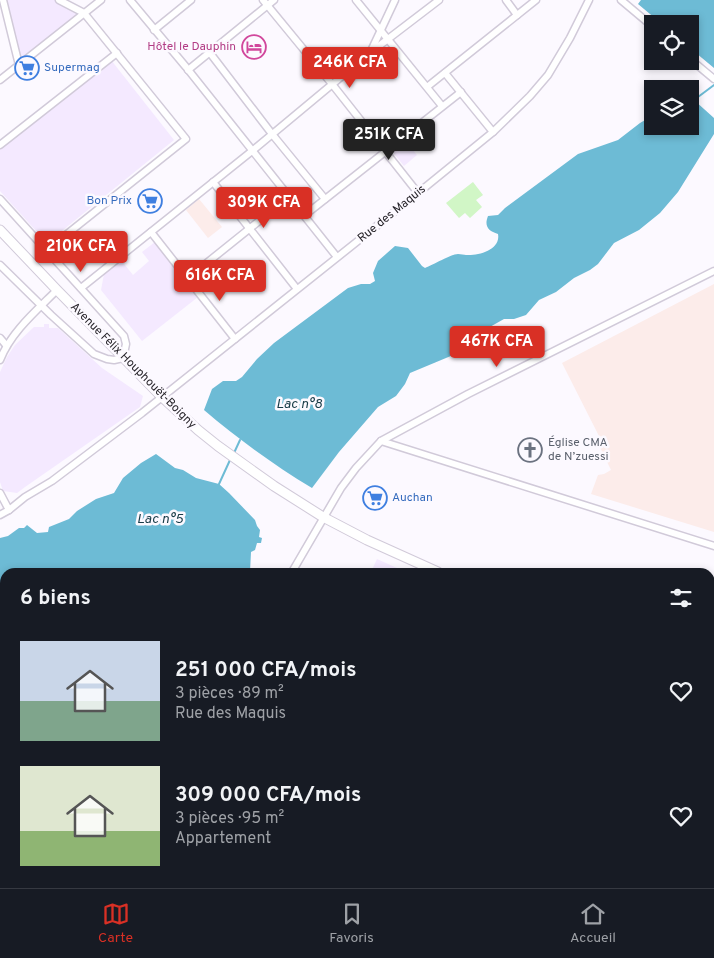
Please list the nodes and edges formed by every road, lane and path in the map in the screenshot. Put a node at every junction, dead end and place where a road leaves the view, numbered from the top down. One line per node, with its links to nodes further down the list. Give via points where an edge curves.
1 (3, 0): 24 (street)
2 (59, 0): 15 (street)
3 (101, 0): 15 (street)
4 (130, 0): 18 (street)
5 (191, 0): 18 (street)
6 (274, 0): 14 (street)
7 (356, 0): 19 (street)
8 (395, 0): 19 (street)
9 (439, 0): 20 (street)
10 (506, 0): 16 (street)
11 (536, 0): 16 (street)
12 (589, 0): 34 (street, Rue des Maquis, via 548,75)
13 (622, 0): 17 (street)
14 (266, 3): 23 (street); 30 (street)
15 (84, 13): 22 (street); 24 (street)
16 (517, 15): 27 (street)
17 (644, 19)
18 (154, 30): 26 (street)
19 (382, 31): 20 (street); 21 (street)
20 (389, 39): 21 (street); 31 (street)
21 (371, 52): 30 (street)
22 (117, 53): 36 (street); 48 (street, via 186,139)
23 (210, 53): 26 (street); 35 (street)
24 (19, 65): 29 (street)
25 (699, 66): 28 (street)
26 (188, 70): 37 (street)
27 (446, 73): 31 (street); 32 (street)
28 (714, 79)
29 (0, 80)
30 (332, 84): 35 (street); 38 (street)
31 (427, 87): 33 (street)
32 (461, 92): 33 (street); 34 (street)
33 (442, 106): 38 (street)
34 (493, 132): 40 (street, Rue des Maquis)
35 (272, 134): 37 (street); 43 (street)
36 (0, 145)
37 (252, 151): 39 (street); 41 (street)
38 (384, 151): 40 (street); 43 (street)
39 (213, 182): 45 (street); 47 (street)
40 (418, 193): 49 (street, Rue des Maquis)
41 (289, 197): 44 (street); 45 (street)
42 (0, 199): 48 (street)
43 (325, 199): 44 (street)
44 (305, 215): 49 (street)
45 (250, 228): 52 (street); 54 (street)
46 (0, 230): 55 (highway, Avenue Félix Houphouët-Boigny)
47 (151, 232): 52 (street); 53 (street)
48 (46, 250): 53 (street)
49 (337, 257): 54 (street, Rue des Maquis)
50 (0, 265): 56 (street)
51 (714, 271): 63 (street)
52 (188, 278): 58 (street)
53 (81, 288): 60 (street, via 124,336)
54 (298, 289): 58 (street, Rue des Maquis)
55 (57, 290): 56 (street); 60 (highway, Avenue Félix Houphouët-Boigny)
56 (41, 306): 59 (street); 60 (street, via 94,354 107,359)
57 (0, 338): 59 (street)
58 (235, 339): 62 (street, Rue des Maquis)
59 (6, 345): 61 (street)
60 (123, 358): 62 (highway, Avenue Félix Houphouët-Boigny)
61 (0, 360)
62 (162, 397): 65 (street, Rue des Maquis); 67 (highway, Avenue Félix Houphouët-Boigny, via 218,446)
63 (381, 441): 67 (street, via 356,468); 68 (street)
64 (0, 493): 65 (street)
65 (9, 510): 66 (street, Rue des Maquis)
66 (0, 515)
67 (323, 517): 69 (street); 70 (highway, Avenue Félix Houphouët-Boigny)
68 (714, 546)
69 (294, 568)
70 (429, 568)

